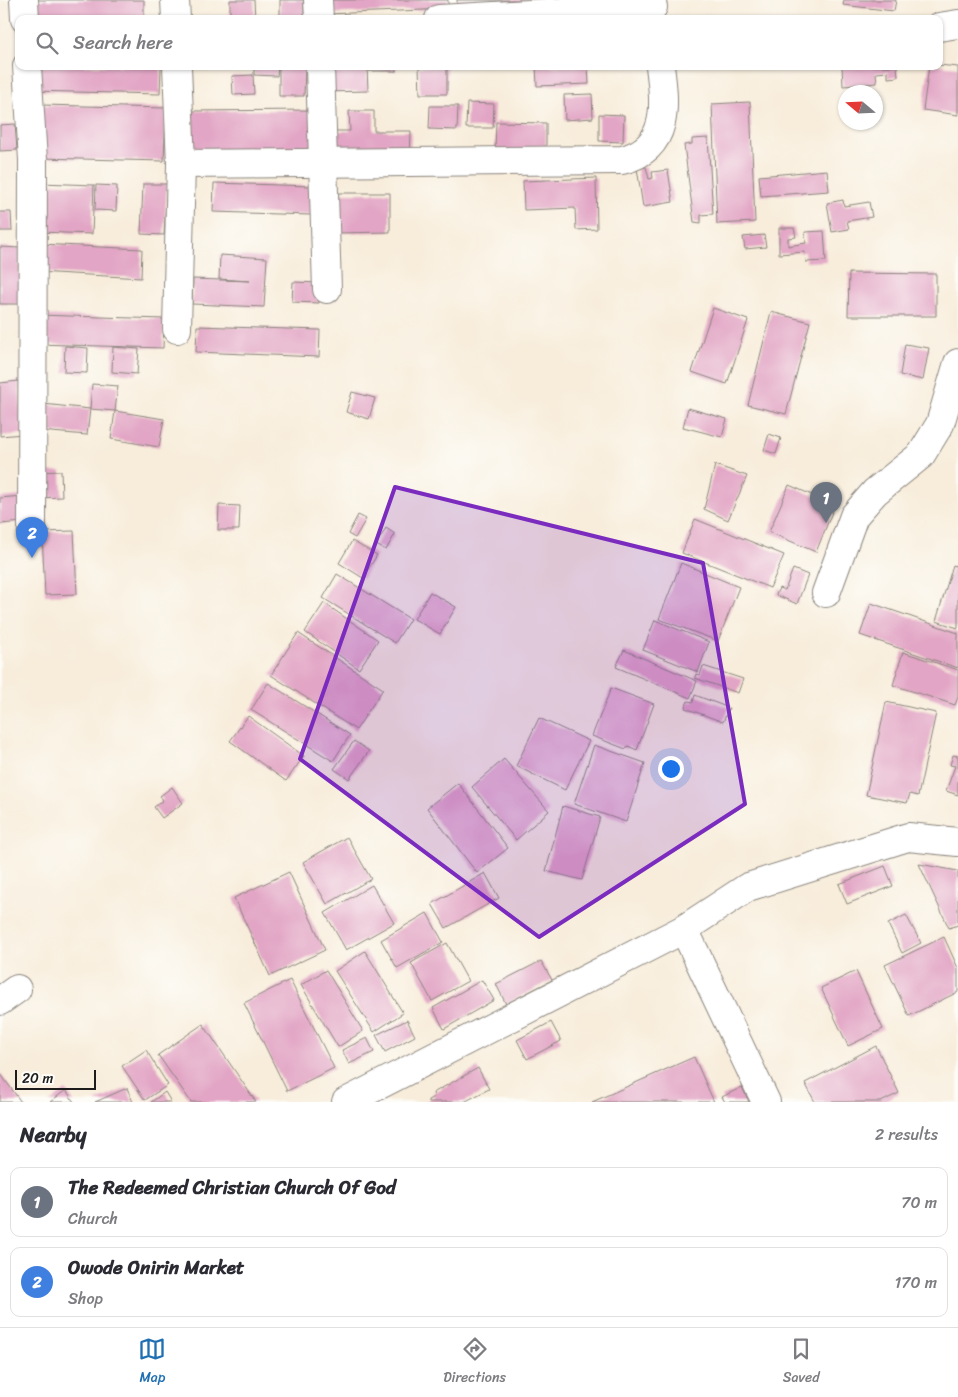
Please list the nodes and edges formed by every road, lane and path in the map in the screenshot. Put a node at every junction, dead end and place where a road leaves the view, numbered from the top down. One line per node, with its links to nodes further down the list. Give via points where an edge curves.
1 (24, 0): 5 (street)
2 (175, 0): 6 (street)
3 (318, 0): 7 (street)
4 (653, 9): 8 (street)
5 (25, 15)
6 (176, 15)
7 (319, 15)
8 (525, 15)
9 (958, 24): 10 (street)
10 (943, 26)
11 (28, 70): 20 (street, via 33,160)
12 (177, 70): 16 (street)
13 (320, 70): 15 (street)
14 (660, 70): 15 (street, via 664,104 660,129 647,148 632,158)
15 (324, 163): 16 (street); 17 (street)
16 (181, 164): 18 (street)
17 (327, 290)
18 (177, 329)
19 (958, 363): 21 (street, via 940,424 921,456 876,492 854,516)
20 (32, 532)
21 (826, 593)
22 (958, 842): 23 (street, via 908,837 769,879 748,887)
23 (684, 929): 24 (street); 25 (street)
24 (346, 1102)
25 (766, 1102)

